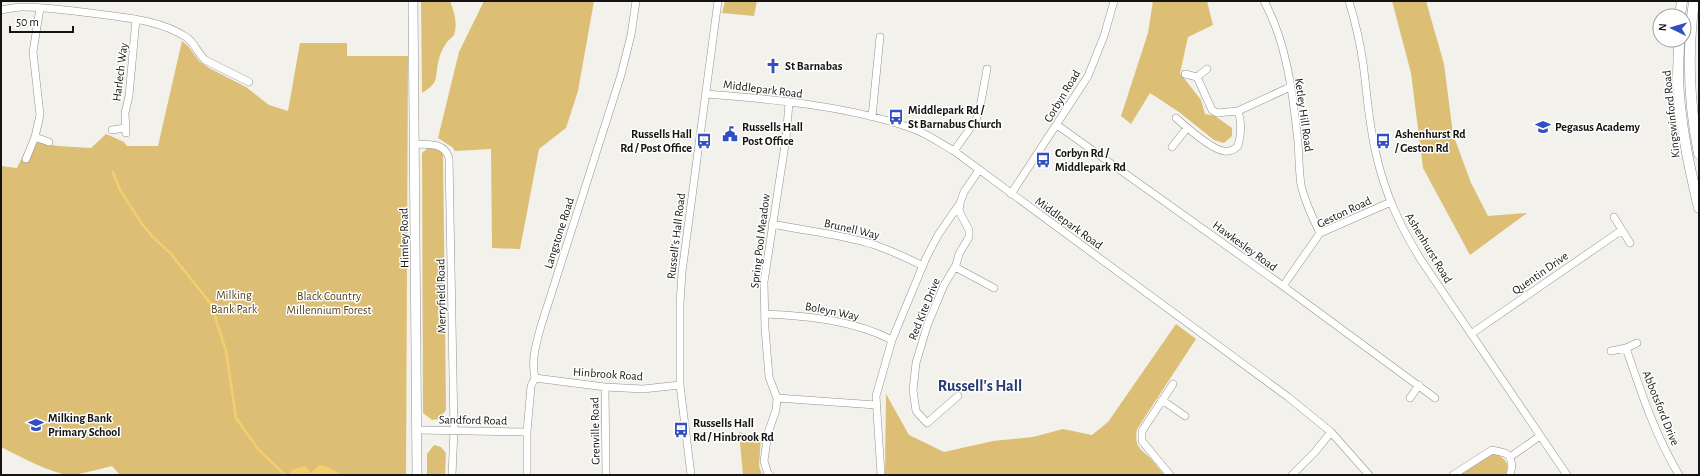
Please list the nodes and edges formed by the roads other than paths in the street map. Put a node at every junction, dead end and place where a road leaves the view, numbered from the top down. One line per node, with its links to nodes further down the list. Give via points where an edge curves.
1 (413, 1): 30 (main road, Himley Road)
2 (636, 1): 55 (street, Langstone Road, via 621,75 539,333 532,367)
3 (718, 1): 20 (street, Russell's Hall Road)
4 (1114, 1): 25 (street, Corbyn Road, via 1104,36 1088,76)
5 (1264, 1): 19 (street, Ketley Hill Road, via 1283,52)
6 (1349, 1): 37 (street, Ashenhurst Road, via 1363,61 1376,153)
7 (1694, 1): 18 (main road, Kingswinford Road, via 1690,45)
8 (40, 8): 9 (street, via 20,7); 10 (street); 28 (street, via 33,52 40,115)
9 (1, 10)
10 (136, 19): 17 (street, via 184,36 191,40 205,60); 27 (street, Harlech Way, via 125,114 126,131)
11 (880, 37): 23 (street)
12 (1679, 48): 39 (main road, Kingswinford Road, via 1680,108 1688,162)
13 (987, 69): 32 (street, via 976,120)
14 (1207, 69): 16 (street)
15 (1185, 74): 16 (street)
16 (1197, 77): 22 (street, via 1212,110 1217,113)
17 (249, 82)
18 (1694, 82): 33 (main road, Kingswinford Road, via 1695,136)
19 (1290, 87): 22 (street); 43 (street, Ketley Hill Road, via 1301,184 1308,209)
20 (706, 94): 21 (street, Middlepark Road); 57 (street, Russell's Hall Road, via 682,272)
21 (790, 103): 23 (street, Middlepark Road); 41 (street, Spring Pool Meadow)
22 (1238, 111): 26 (street, via 1241,136 1234,150 1225,152)
23 (872, 117): 32 (street, Middlepark Road, via 912,128)
24 (1176, 118): 26 (street)
25 (1057, 125): 36 (street, Corbyn Road); 47 (street, Hawkesley Road)
26 (1188, 128): 31 (street)
27 (112, 130)
28 (35, 137): 29 (street); 34 (street)
29 (49, 142)
30 (415, 144): 67 (main road, Himley Road); 68 (street, Merryfield Road, via 442,147 447,151 449,158)
31 (1172, 147)
32 (954, 151): 35 (street, Middlepark Road)
33 (1699, 154)
34 (26, 159)
35 (979, 170): 36 (street, Middlepark Road); 38 (street, via 964,192)
36 (1011, 194): 70 (street, Middlepark Road, via 1157,299)
37 (1391, 202): 43 (street, Geston Road); 50 (street, Ashenhurst Road, via 1403,230)
38 (960, 203): 45 (street, via 938,235); 46 (street, Red Kite Drive, via 959,211 969,230 969,237)
39 (1699, 208)
40 (1614, 217): 42 (street)
41 (772, 224): 45 (street, Brunell Way, via 875,245); 49 (street, Spring Pool Meadow, via 764,282)
42 (1622, 230): 44 (street); 50 (street, Quentin Drive)
43 (1320, 233): 47 (street, Geston Road)
44 (1630, 243)
45 (923, 266): 51 (street)
46 (955, 267): 48 (street); 60 (street, Red Kite Drive, via 944,284 927,326 916,363 913,390 916,411 928,423)
47 (1283, 286): 58 (street, Hawkesley Road)
48 (994, 288)
49 (765, 314): 51 (street, Boleyn Way, via 839,322); 61 (street, Spring Pool Meadow, via 769,378)
50 (1471, 334): 71 (street, Ashenhurst Road)
51 (892, 340): 65 (street)
52 (1637, 343): 53 (street)
53 (1626, 348): 54 (street); 86 (street, Abbotsford Drive, via 1660,440)
54 (1611, 351)
55 (535, 378): 59 (street, Hinbrook Road); 69 (street, Langstone Road, via 531,386)
56 (1173, 384): 64 (street)
57 (680, 385): 59 (street, Hinbrook Road, via 643,389); 77 (street, Russell's Hall Road)
58 (1419, 385): 62 (street); 63 (street, Hawkesley Road)
59 (605, 387): 76 (street, Grenville Road)
60 (958, 396)
61 (777, 398): 65 (street); 78 (street, via 764,462)
62 (1410, 398)
63 (1435, 398)
64 (1162, 400): 66 (street); 80 (street, via 1142,431 1142,441)
65 (876, 404): 79 (street)
66 (1185, 416)
67 (418, 430): 68 (street, Sandford Road); 73 (main road, Himley Road)
68 (454, 430): 69 (street, Sandford Road); 74 (street, Merryfield Road)
69 (527, 432): 75 (street, Langstone Road)
70 (1331, 432): 81 (street); 82 (street, Middlepark Road)
71 (1540, 436): 72 (street); 85 (street, Ashenhurst Road)
72 (1510, 457): 83 (street, via 1492,450); 84 (street)
73 (417, 475)
74 (452, 475)
75 (527, 475)
76 (606, 475)
77 (691, 475)
78 (770, 475)
79 (881, 475)
80 (1170, 475)
81 (1292, 475)
82 (1368, 475)
83 (1453, 475)
84 (1510, 475)
85 (1567, 475)
86 (1679, 475)

